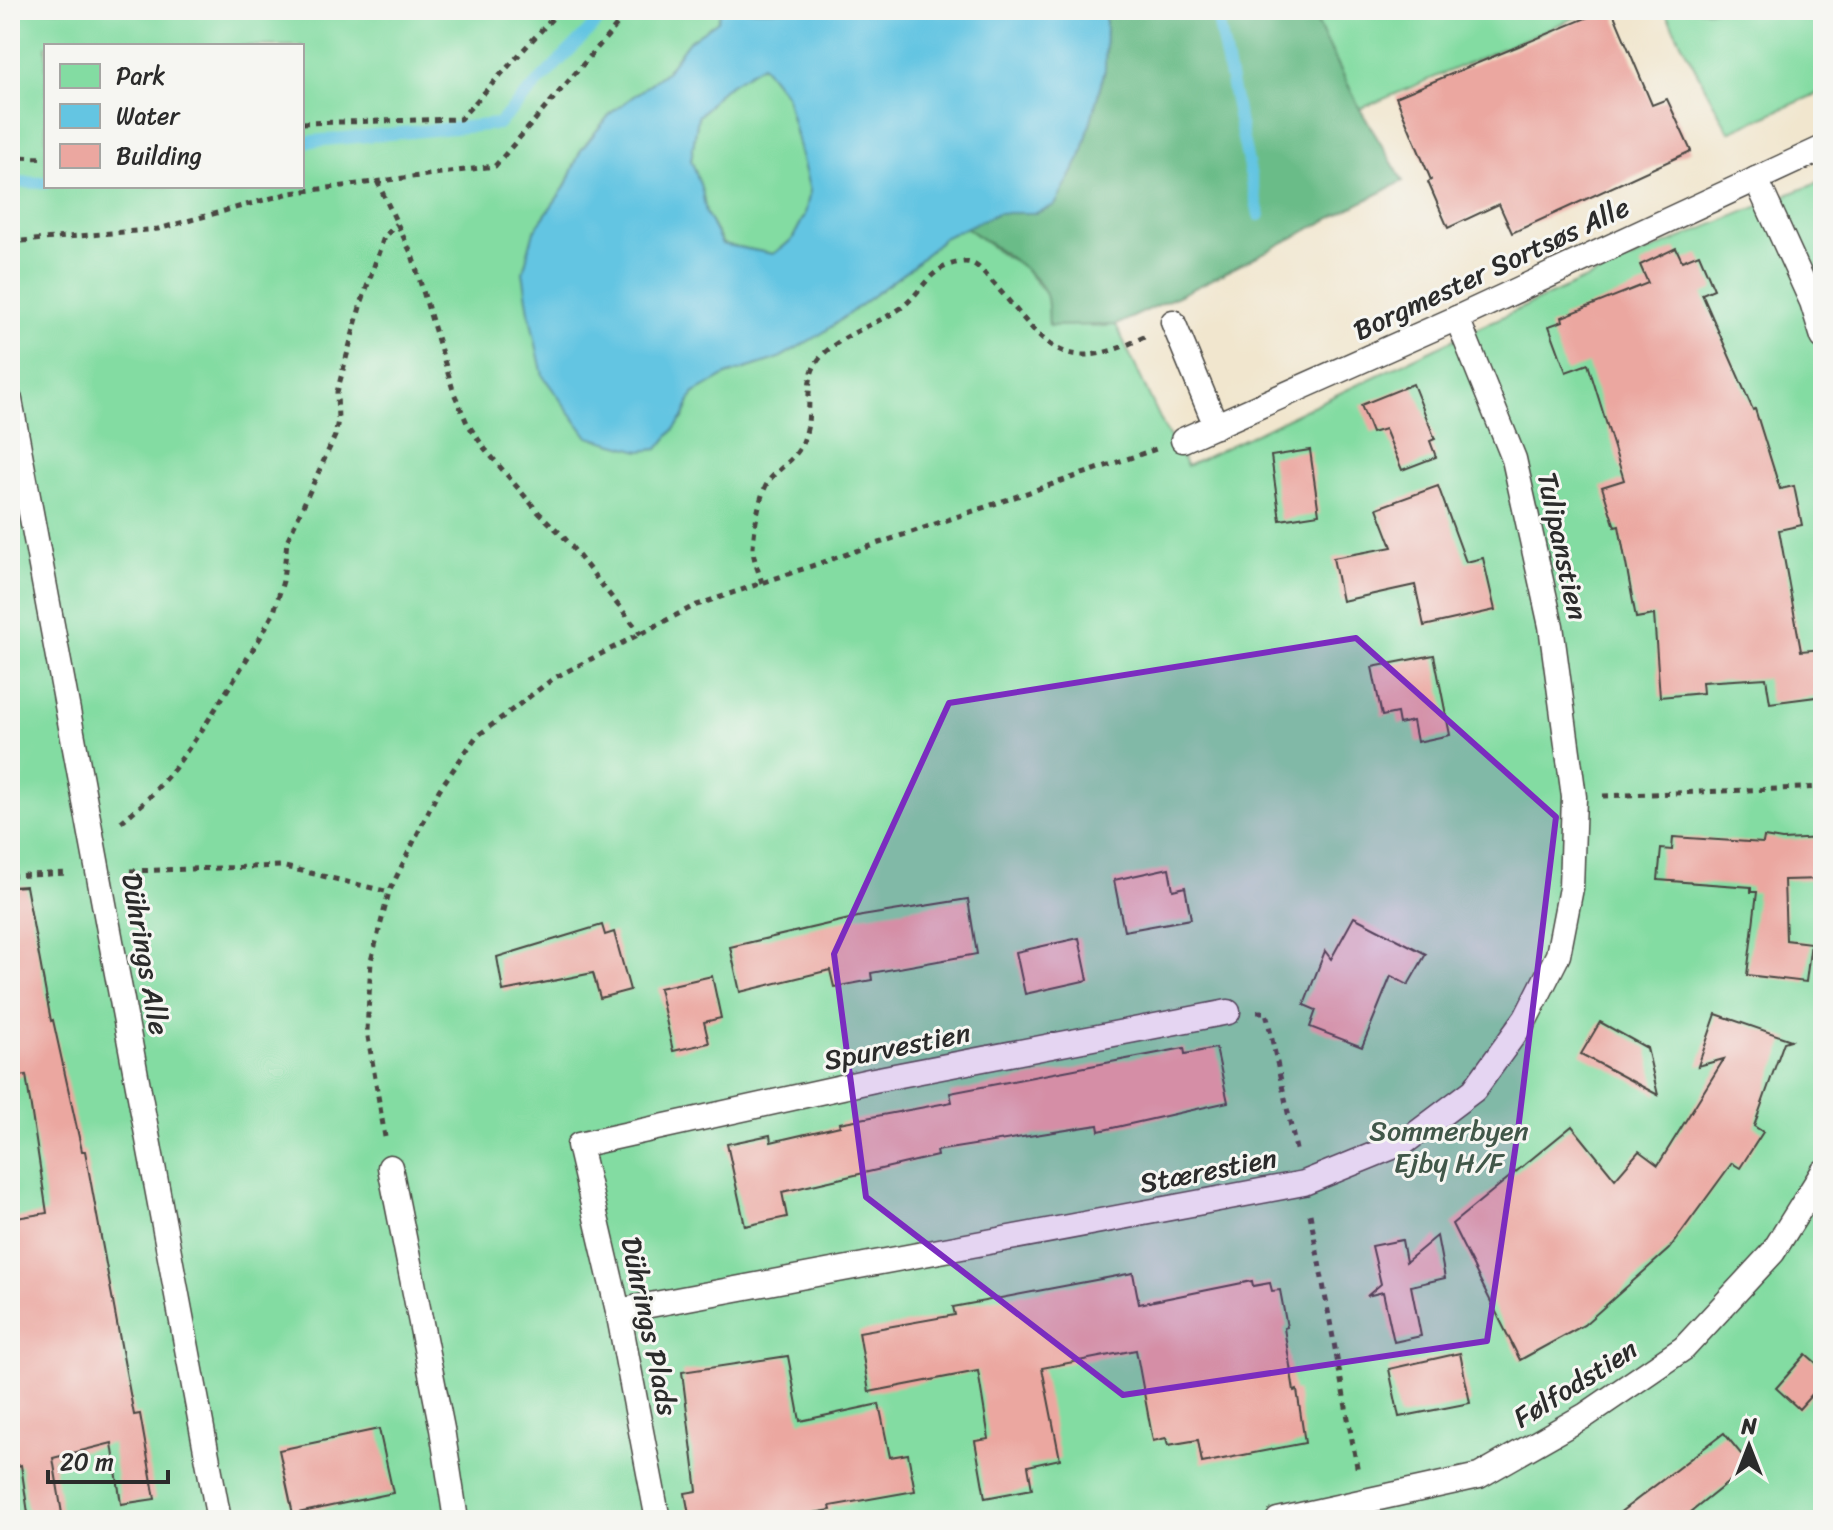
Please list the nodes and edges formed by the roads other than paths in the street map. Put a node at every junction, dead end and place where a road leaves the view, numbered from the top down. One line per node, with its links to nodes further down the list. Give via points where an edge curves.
1 (1823, 148): 2 (lane, Borgmester Sortsøs Alle)
2 (1756, 179): 3 (lane, Borgmester Sortsøs Alle); 5 (lane)
3 (1457, 318): 7 (lane, Borgmester Sortsøs Alle); 9 (lane, Tulipanstien, via 1514,459 1551,626)
4 (1173, 322): 7 (lane)
5 (1823, 337)
6 (10, 400): 15 (lane, Dührings Alle)
7 (1216, 426): 8 (lane, Borgmester Sortsøs Alle)
8 (1183, 440)
9 (1574, 797): 14 (lane, Stærestien, via 1571,888 1558,955 1526,1018 1474,1090 1405,1142 1304,1183)
10 (1228, 1012): 11 (lane, Spurvestien, via 874,1080)
11 (579, 1145): 14 (lane, Dührings Plads)
12 (390, 1167): 16 (lane)
13 (1823, 1172): 18 (lane, Følfodstien, via 1773,1252 1684,1348 1586,1415 1479,1476)
14 (618, 1311): 17 (lane, Dührings Plads)
15 (219, 1520)
16 (456, 1520)
17 (658, 1520)
18 (1278, 1520)

